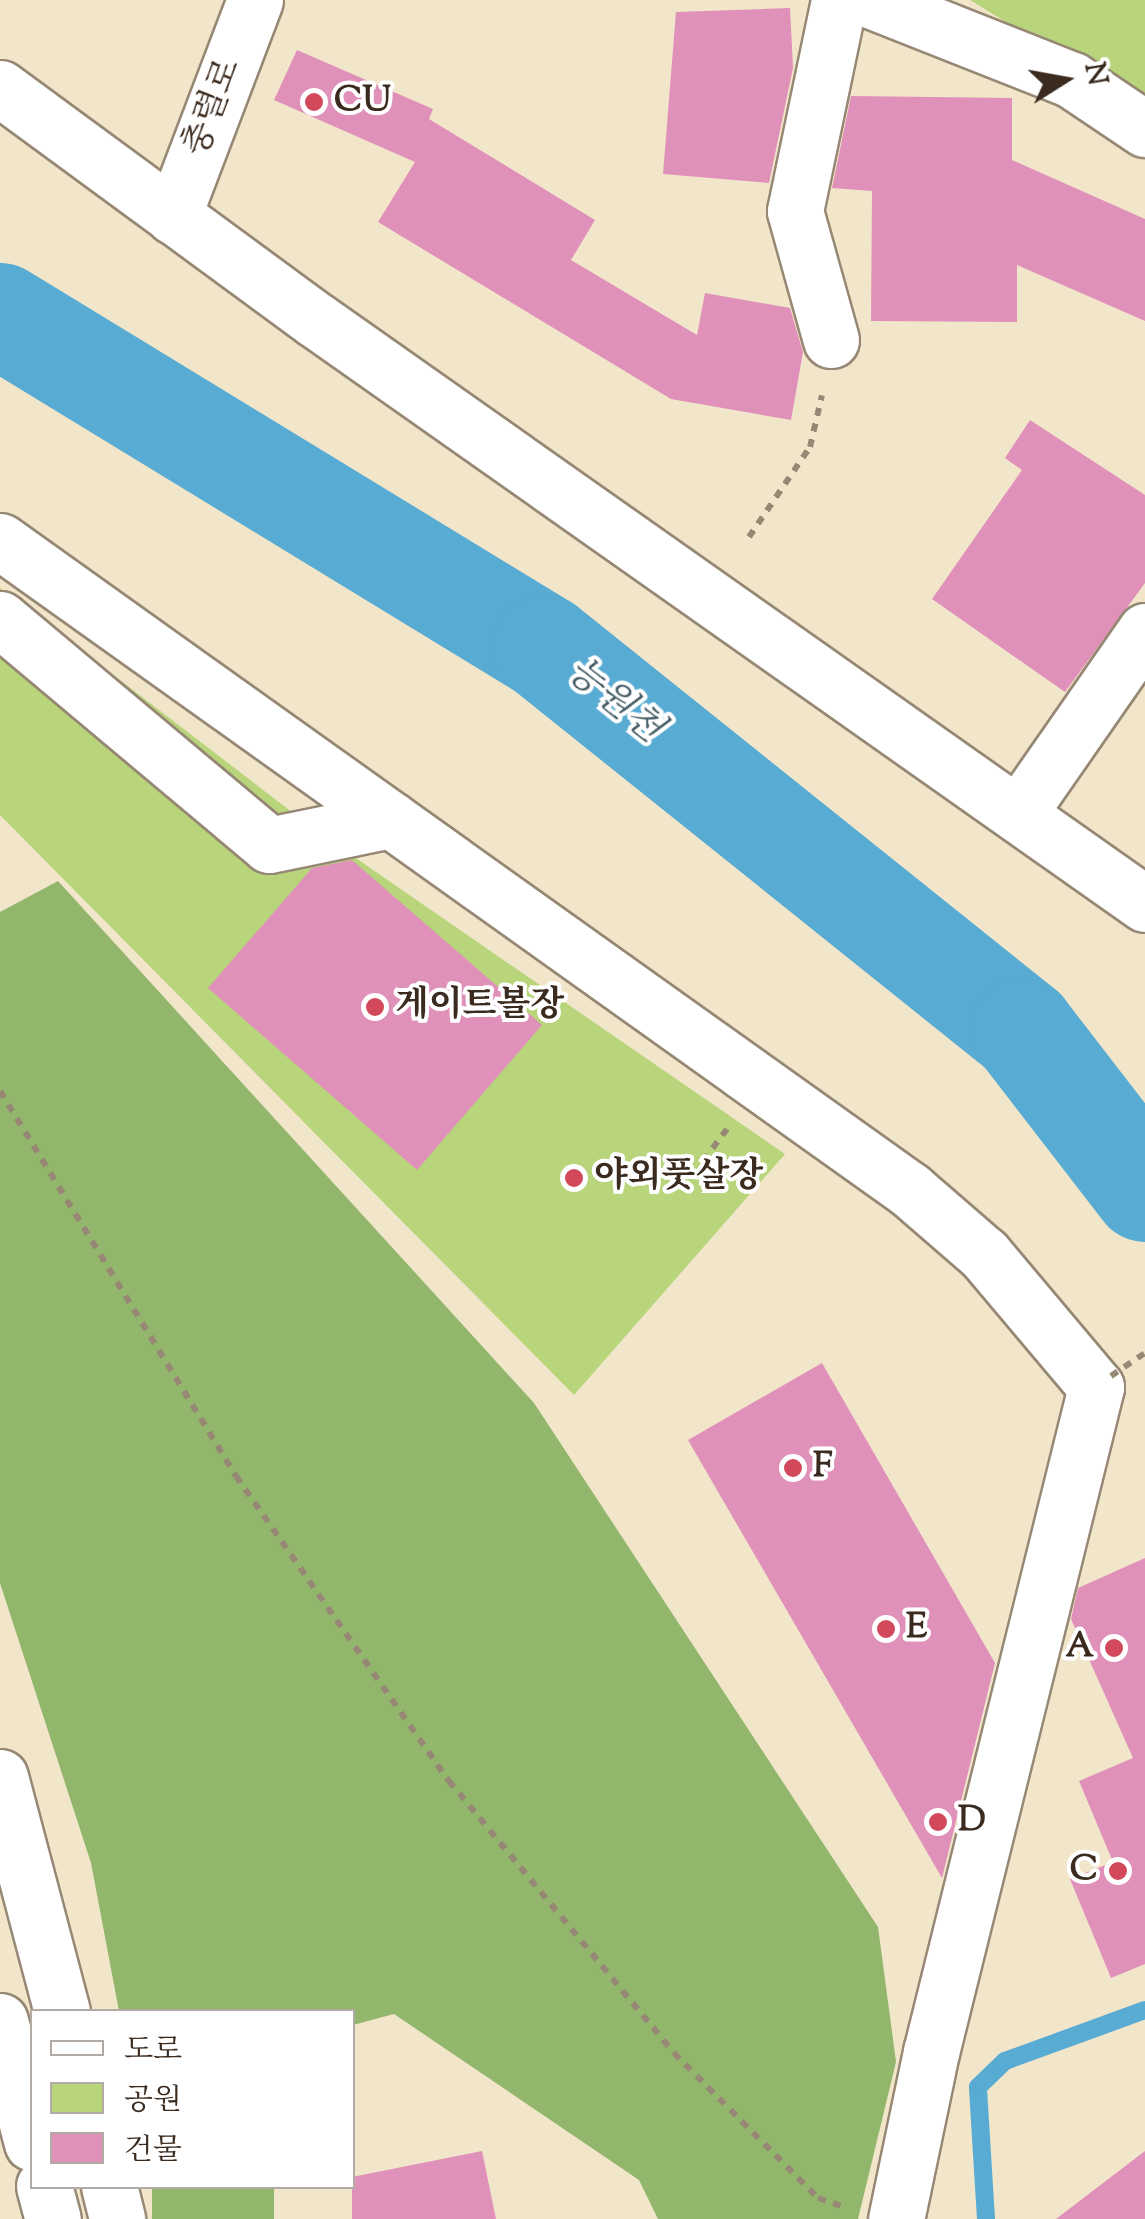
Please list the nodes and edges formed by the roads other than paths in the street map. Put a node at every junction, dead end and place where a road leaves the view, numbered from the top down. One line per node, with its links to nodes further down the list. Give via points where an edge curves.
1 (255, 0): 6 (main road, 충렬로)
2 (839, 0): 7 (main road, via 795,212)
3 (870, 0): 5 (main road, via 1072,80)
4 (0, 88): 6 (main road)
5 (1145, 129)
6 (173, 216): 12 (main road)
7 (831, 340)
8 (7, 546): 9 (main road); 13 (main road)
9 (0, 607)
10 (0, 619): 13 (main road, via 269,845)
11 (1145, 631): 12 (main road)
12 (1018, 814): 14 (main road)
13 (391, 820): 21 (main road, via 910,1190 984,1254 1096,1387 931,2052)
14 (1145, 904)
15 (0, 1777): 16 (main road)
16 (61, 2009)
17 (0, 2021): 18 (main road)
18 (30, 2135)
19 (45, 2189): 22 (main road)
20 (110, 2189): 23 (main road)
21 (871, 2214)
22 (53, 2219)
23 (118, 2219)

